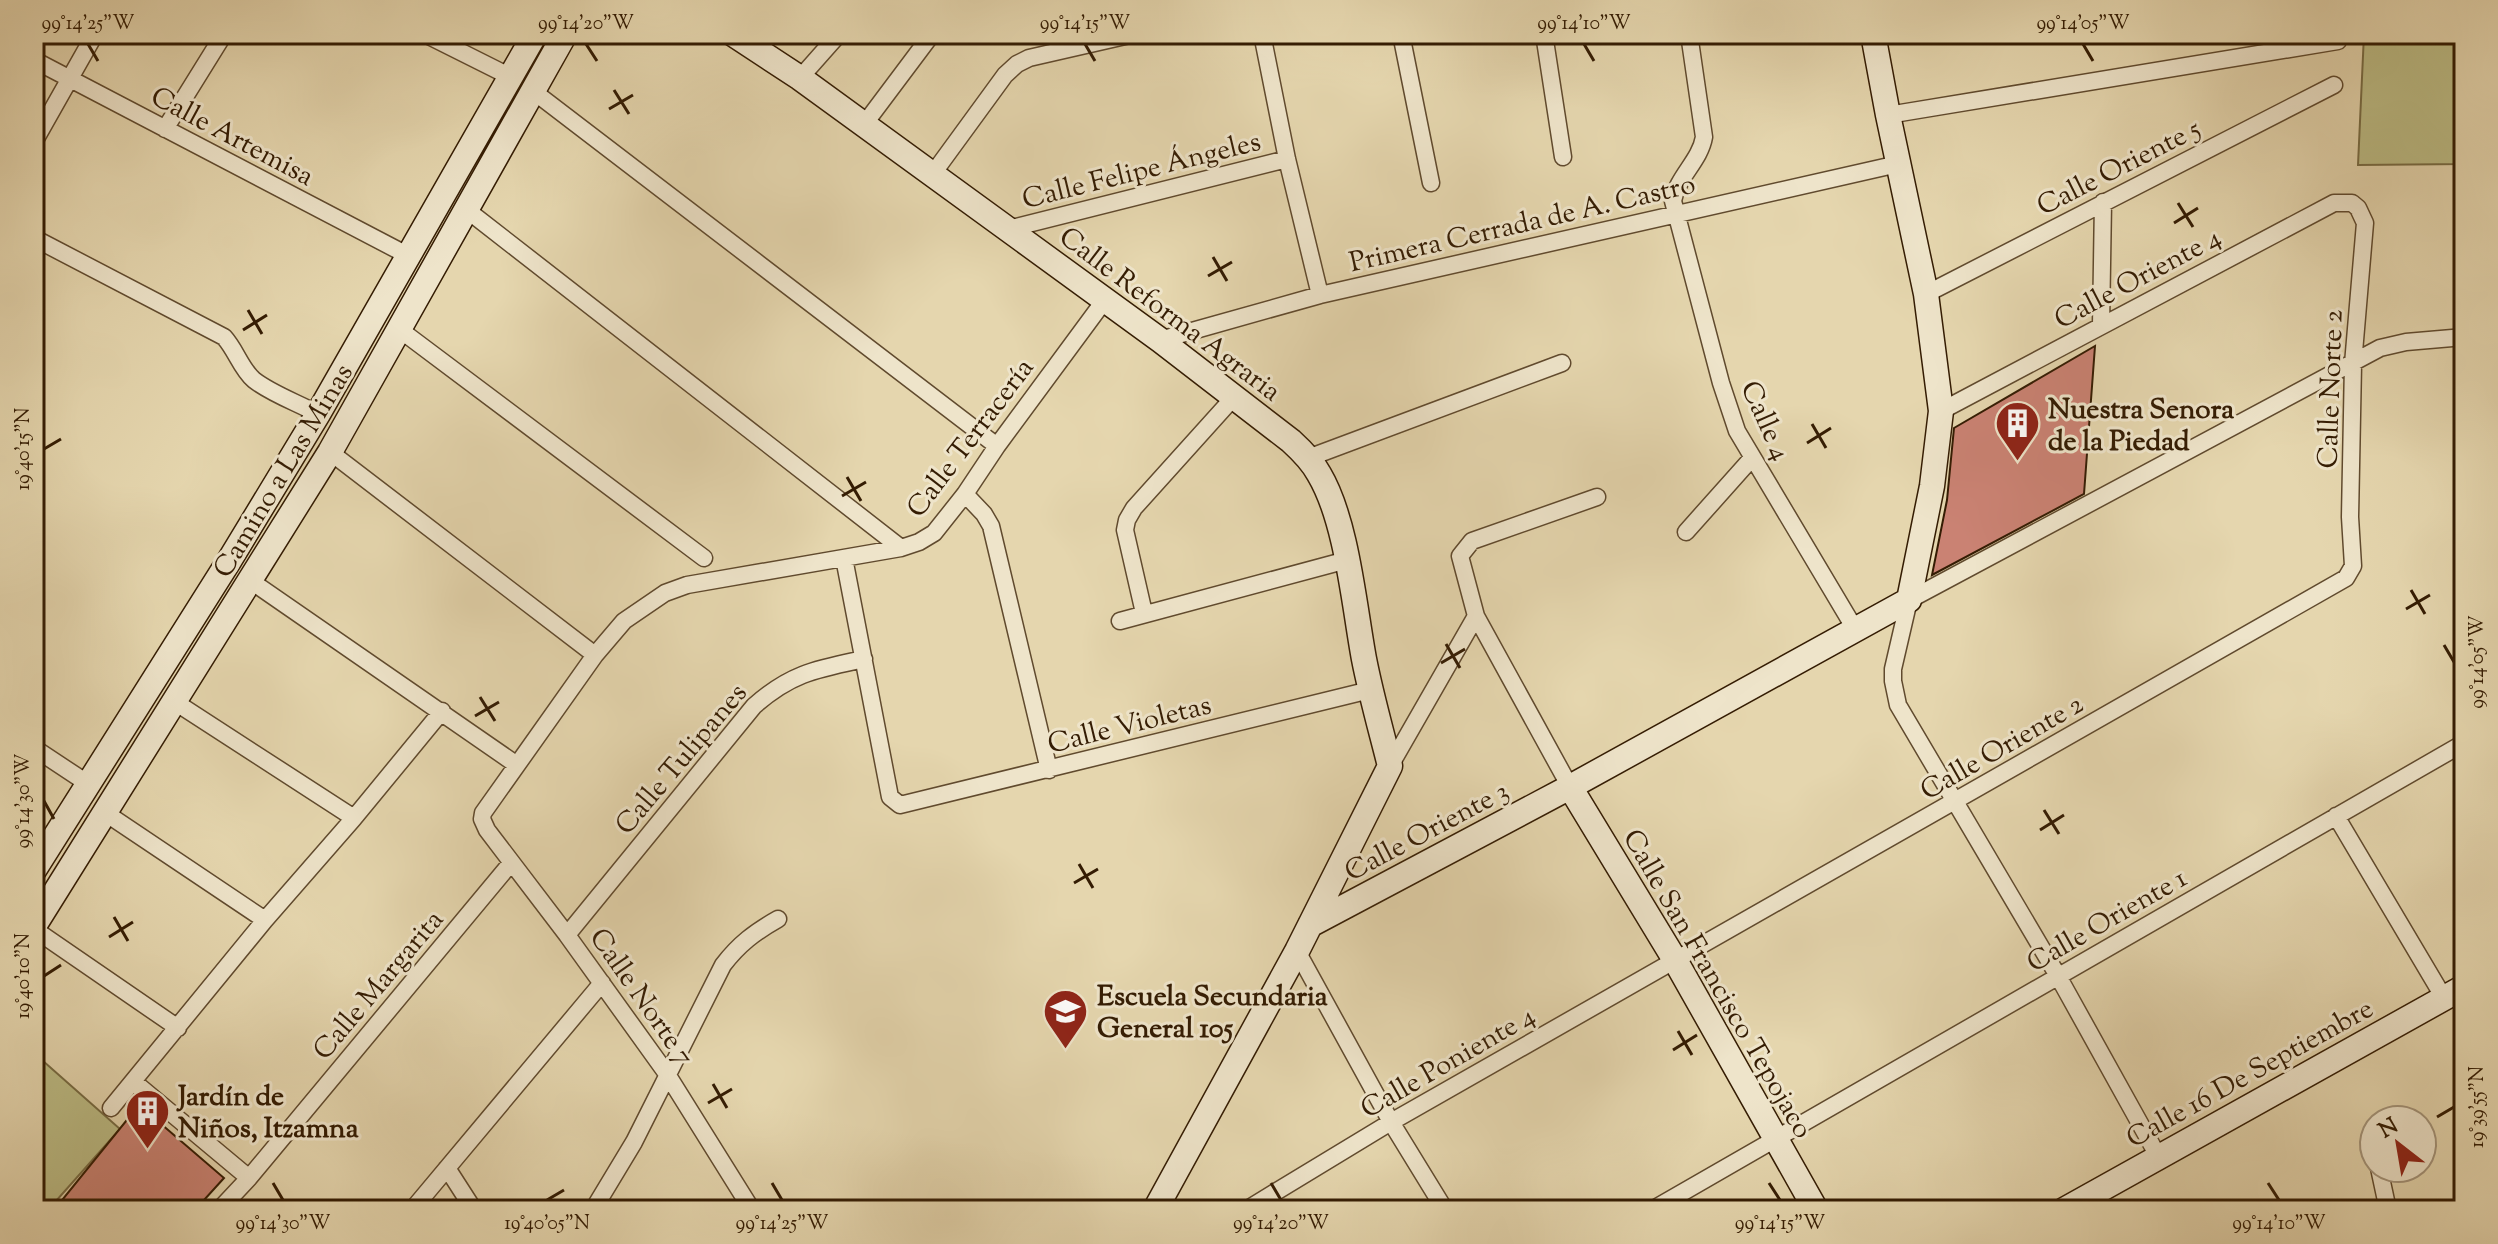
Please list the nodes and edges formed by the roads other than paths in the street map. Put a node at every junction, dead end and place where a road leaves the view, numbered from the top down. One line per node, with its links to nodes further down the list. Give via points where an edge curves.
1 (95, 34): 20 (street)
2 (224, 34): 25 (street)
3 (425, 34): 18 (street)
4 (535, 34): 18 (street, Camino a Las Minas)
5 (565, 34): 22 (street, Camino a Las Minas)
6 (733, 34): 19 (street, Calle Reforma Agraria)
7 (839, 34): 19 (street)
8 (932, 34): 24 (street)
9 (1134, 34): 30 (street, via 1017,64)
10 (1262, 34): 28 (street)
11 (1401, 34): 31 (street)
12 (1544, 34): 27 (street)
13 (1689, 34): 35 (street, via 1704,137 1675,191)
14 (1873, 34): 23 (street)
15 (2294, 41): 16 (street); 23 (street)
16 (2338, 41)
17 (34, 60): 20 (street, Calle Artemisa)
18 (511, 77): 38 (street, Camino a Las Minas)
19 (800, 78): 24 (street, Calle Reforma Agraria)
20 (70, 79): 25 (street, Calle Artemisa); 26 (street)
21 (2334, 85): 32 (street, Calle Oriente 5)
22 (533, 91): 34 (street, Camino a Las Minas); 51 (street)
23 (1888, 115): 29 (street)
24 (863, 126): 30 (street, Calle Reforma Agraria)
25 (165, 129): 38 (street, Calle Artemisa)
26 (34, 142)
27 (1563, 157)
28 (1287, 159): 36 (street, Calle Felipe Ángeles); 40 (street)
29 (1898, 164): 35 (street, Primera Cerrada de A. Castro); 39 (street)
30 (932, 175): 36 (street, Calle Reforma Agraria)
31 (1431, 183)
32 (2103, 202): 39 (street, Calle Oriente 5); 42 (street)
33 (2358, 208): 42 (street, Calle Oriente 4, via 2334,203); 47 (street, Calle Norte 2, via 2365,223)
34 (467, 210): 43 (street, Camino a Las Minas); 58 (street)
35 (1677, 213): 40 (street, Primera Cerrada de A. Castro); 54 (street, Calle 4, via 1721,383)
36 (1008, 229): 41 (street, Calle Reforma Agraria)
37 (34, 238): 50 (street, via 224,337 255,380)
38 (409, 256): 50 (street, Camino a Las Minas)
39 (1926, 294): 49 (street)
40 (1320, 295): 45 (street, Primera Cerrada de A. Castro)
41 (1104, 301): 45 (street, Calle Reforma Agraria); 51 (street, Calle Terracería)
42 (2101, 325): 49 (street, Calle Oriente 4)
43 (399, 329): 52 (street, Camino a Las Minas); 59 (street)
44 (2464, 337): 47 (street, via 2380,348)
45 (1160, 340): 48 (street, Calle Reforma Agraria)
46 (1562, 363): 53 (street)
47 (2353, 364): 62 (street, Calle Norte 2); 64 (street)
48 (1234, 397): 53 (street, Calle Reforma Agraria); 65 (street, via 1127,520)
49 (1941, 411): 64 (street)
50 (318, 414): 79 (street, Camino a Las Minas)
51 (997, 446): 55 (street, Calle Terracería)
52 (330, 452): 63 (street, Camino a Las Minas); 69 (street)
53 (1308, 458): 61 (street, Calle Reforma Agraria, via 1333,506)
54 (1752, 458): 57 (street); 68 (street, Calle 4)
55 (965, 494): 58 (street, Calle Terracería, via 934,533); 78 (street, via 991,526)
56 (1597, 497): 66 (street, via 1466,546 1460,563)
57 (1686, 532)
58 (901, 548): 60 (street, Calle Terracería)
59 (704, 558)
60 (844, 558): 69 (street, Calle Terracería, via 665,593 624,621); 70 (street)
61 (1347, 560): 65 (street); 71 (street, Calle Reforma Agraria)
62 (2350, 573): 81 (street, Calle Oriente 2, via 2341,583)
63 (251, 581): 72 (street, Camino a Las Minas); 73 (street)
64 (1909, 600): 68 (street, Calle Oriente 3); 81 (street, via 1893,669 1895,693)
65 (1144, 613): 67 (street)
66 (1476, 616): 77 (street); 80 (street)
67 (1120, 621)
68 (1855, 629): 80 (street, Calle Oriente 3)
69 (595, 655): 76 (street, Calle Terracería)
70 (864, 659): 78 (street, Calle Violetas, via 894,803); 92 (street, Calle Tulipanes, via 794,677 772,689)
71 (1370, 690): 77 (street, Calle Reforma Agraria); 78 (street, Calle Violetas)
72 (175, 702): 82 (street, Camino a Las Minas); 84 (street)
73 (442, 711): 76 (street); 84 (street)
74 (2464, 743): 83 (street, Calle Oriente 1)
75 (34, 748): 79 (street)
76 (517, 765): 85 (street, Calle Terracería)
77 (1390, 766): 90 (street)
78 (1049, 770)
79 (87, 783): 87 (street, Camino a Las Minas)
80 (1570, 787): 90 (street, Calle Oriente 3); 94 (street, Calle San Francisco Tepojaco)
81 (1955, 803): 94 (street, Calle Oriente 2); 95 (street)
82 (104, 812): 89 (street); 91 (street, Camino a Las Minas)
83 (2336, 816): 95 (street, Calle Oriente 1); 97 (street)
84 (354, 818): 89 (street)
85 (482, 819): 86 (street, Calle Norte 7)
86 (511, 863): 92 (street, Calle Norte 7); 106 (street, Calle Margarita)
87 (34, 870)
88 (778, 919): 99 (street, via 736,947 723,965)
89 (265, 920): 98 (street)
90 (1310, 925): 93 (street)
91 (34, 928): 98 (street)
92 (567, 935): 96 (street, Calle Norte 7)
93 (1297, 951): 102 (street); 113 (street)
94 (1675, 960): 102 (street, Calle Poniente 4); 103 (street, Calle San Francisco Tepojaco)
95 (2058, 976): 103 (street, Calle Oriente 1); 104 (street)
96 (602, 983): 99 (street, Calle Norte 7); 105 (street)
97 (2454, 992): 104 (street, Calle 16 De Septiembre)
98 (178, 1028): 100 (street)
99 (667, 1074): 111 (street); 112 (street, Calle Norte 7)
100 (134, 1082): 101 (street); 106 (street)
101 (111, 1108)
102 (1391, 1122): 114 (street, Calle Poniente 4); 115 (street)
103 (1775, 1141): 116 (street, Calle Oriente 1); 117 (street, Calle San Francisco Tepojaco)
104 (2158, 1156): 118 (street, Calle 16 De Septiembre)
105 (447, 1168): 109 (street); 110 (street)
106 (249, 1178): 108 (street, Calle Margarita)
107 (2382, 1184): 119 (street)
108 (219, 1210)
109 (412, 1210)
110 (474, 1210)
111 (593, 1210)
112 (752, 1210)
113 (1155, 1210)
114 (1246, 1210)
115 (1445, 1210)
116 (1652, 1210)
117 (1816, 1210)
118 (2064, 1210)
119 (2388, 1210)

